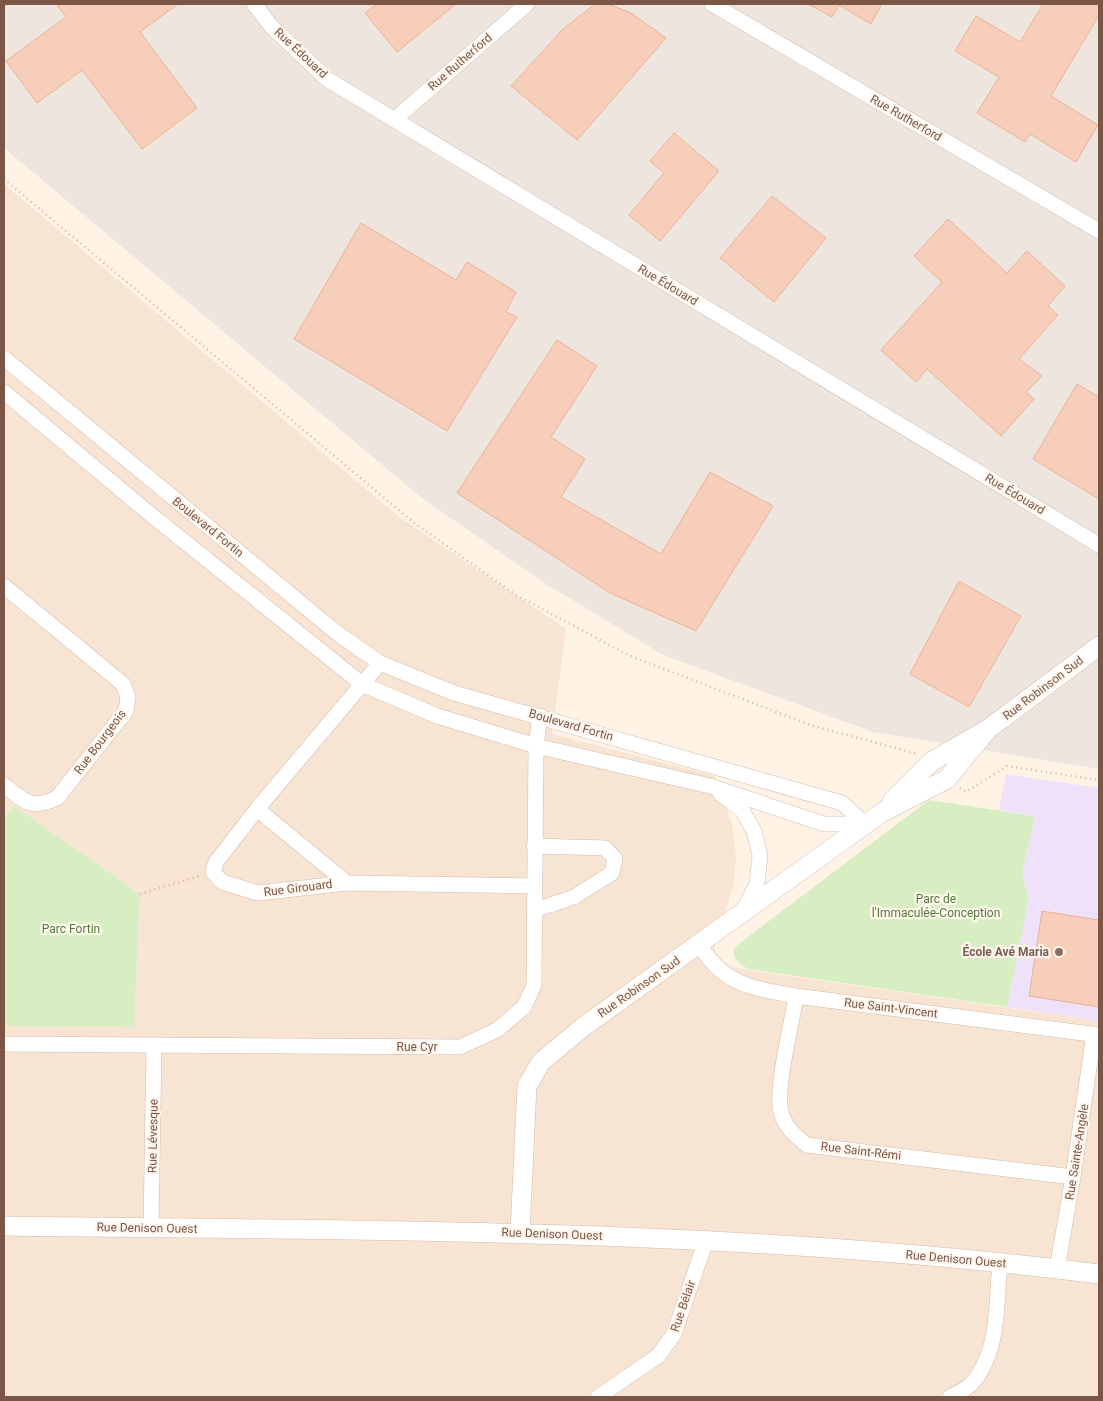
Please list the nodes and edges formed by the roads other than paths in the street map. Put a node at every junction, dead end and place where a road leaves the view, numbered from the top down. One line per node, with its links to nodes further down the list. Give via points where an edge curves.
1 (254, 4): 4 (street, Rue Édouard, via 271,26 327,79)
2 (527, 4): 4 (street, Rue Rutherford)
3 (712, 4): 5 (street, Rue Rutherford)
4 (394, 120): 10 (street, Rue Édouard)
5 (1099, 231)
6 (4, 358): 8 (street, Boulevard Fortin)
7 (4, 392): 9 (street, Boulevard Fortin)
8 (166, 493): 9 (street, Boulevard Fortin); 13 (street, Boulevard Fortin, via 337,633)
9 (150, 514): 14 (street, Boulevard Fortin)
10 (1099, 545)
11 (4, 586): 17 (street, Rue Bourgeois, via 123,684 128,697 126,711 57,798 41,806 25,802)
12 (1099, 646): 20 (street, Rue Robinson Sud, via 988,729 931,762)
13 (380, 663): 14 (street); 15 (street, Boulevard Fortin, via 454,693)
14 (362, 684): 16 (street, Boulevard Fortin, via 437,716); 19 (street)
15 (540, 716): 16 (street, Rue Cyr); 20 (street, Boulevard Fortin, via 842,803)
16 (536, 746): 18 (street, Boulevard Fortin); 21 (street, Rue Cyr)
17 (4, 785)
18 (710, 786): 20 (street, Boulevard Fortin, via 824,824); 25 (street, Boulevard Fortin, via 742,810 754,831 760,855 757,884)
19 (257, 809): 22 (street, Rue Girouard); 22 (street, Rue Girouard, via 216,862 213,872 222,882 258,893)
20 (865, 824): 25 (street, Rue Robinson Sud)
21 (534, 846): 23 (street, Rue Cyr); 24 (street, via 605,848 615,859 612,872 574,897)
22 (347, 883): 23 (street, Rue Girouard)
23 (534, 886): 24 (street, Rue Cyr)
24 (535, 910): 30 (street, Rue Cyr, via 534,985 524,1006 496,1030 460,1047)
25 (742, 912): 26 (street, Rue Robinson Sud)
26 (699, 945): 27 (street, Rue Saint-Vincent, via 719,969 733,979 752,987); 34 (street, Rue Robinson Sud, via 583,1026 541,1062 527,1086)
27 (796, 996): 28 (street, Rue Saint-Vincent); 31 (street, Rue Saint-Rémi, via 780,1095 781,1114 794,1136 807,1145)
28 (1097, 1035): 31 (street, Rue Sainte-Angèle)
29 (4, 1044): 30 (street, Rue Cyr)
30 (154, 1045): 33 (street, Rue Lévesque)
31 (1073, 1177): 37 (street, Rue Sainte-Angèle)
32 (4, 1226): 33 (street, Rue Denison Ouest)
33 (151, 1228): 34 (street, Rue Denison Ouest)
34 (520, 1232): 35 (street, Rue Denison Ouest)
35 (706, 1240): 36 (street, Rue Denison Ouest); 39 (street, Rue Bélair, via 674,1334 658,1356)
36 (1000, 1262): 37 (street, Rue Denison Ouest); 40 (street, via 992,1345 978,1375 968,1387)
37 (1057, 1269): 38 (street, Rue Denison Ouest)
38 (1099, 1274)
39 (605, 1396)
40 (950, 1397)

